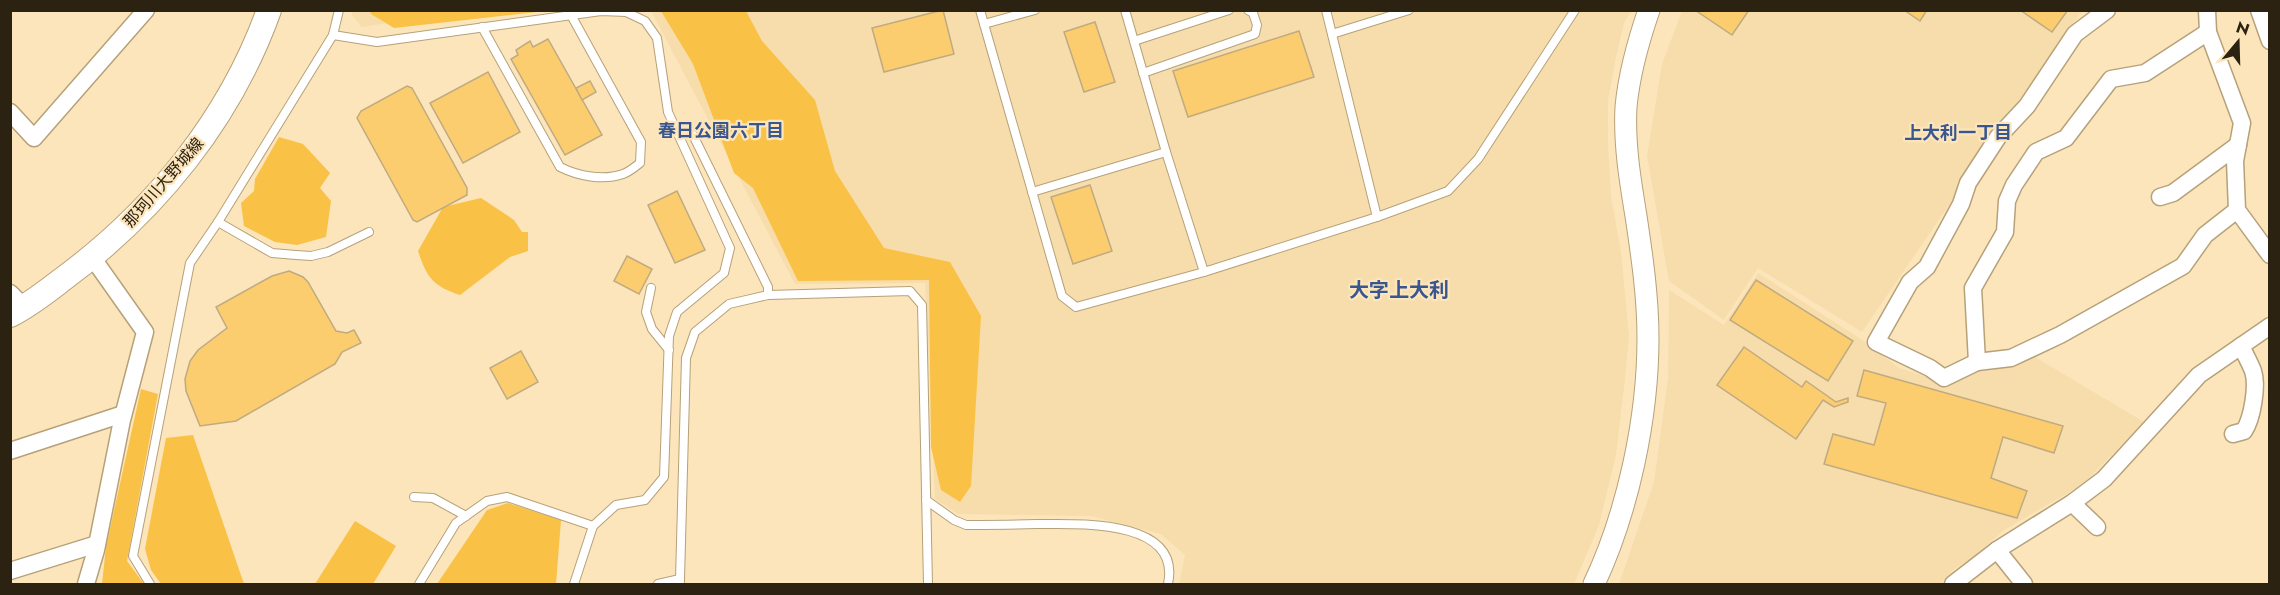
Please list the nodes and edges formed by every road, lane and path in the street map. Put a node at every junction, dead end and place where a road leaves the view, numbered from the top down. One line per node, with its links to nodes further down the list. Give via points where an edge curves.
1 (146, 10): 25 (street, via 34,138)
2 (269, 10): 36 (main road, 那珂川大野城線, via 235,88 201,140 146,207)
3 (339, 10): 21 (lane)
4 (980, 10): 17 (lane)
5 (1035, 10): 17 (lane)
6 (1125, 10): 22 (lane)
7 (1229, 10): 22 (lane)
8 (1248, 10): 24 (lane, via 1257,25 1255,34)
9 (1326, 10): 20 (lane)
10 (1409, 10): 20 (lane)
11 (1575, 10): 32 (lane, via 1478,159 1448,191)
12 (1649, 10): 65 (street, via 1636,48 1626,108 1628,165 1642,254 1648,339 1643,407 1624,506)
13 (2107, 10): 44 (street, via 2075,34 2027,106 1998,136 1968,183 1927,267 1910,282 1876,342 1944,378)
14 (2207, 10): 19 (street)
15 (2259, 10): 23 (street)
16 (571, 15): 18 (lane); 18 (lane, via 641,142 640,163 624,174 574,174 560,167); 26 (lane, via 626,12 645,21 657,38 668,112)
17 (984, 24): 29 (lane)
18 (482, 27): 21 (lane, via 377,42)
19 (2208, 32): 27 (street, via 2242,123); 44 (street, via 2145,73 2111,79 2066,138 2036,152 2014,185 2007,201 2005,232 1973,288)
20 (1332, 34): 32 (lane)
21 (333, 35): 33 (lane)
22 (1134, 40): 24 (lane)
23 (2270, 41)
24 (1143, 73): 28 (lane)
25 (10, 112)
26 (677, 132): 39 (lane, via 693,135 768,287); 43 (lane, via 730,248 724,273 677,312)
27 (2238, 145): 30 (street, via 2173,193); 31 (street)
28 (1166, 152): 29 (lane); 37 (lane)
29 (1032, 192): 37 (lane, via 1062,296 1076,307)
30 (2160, 197)
31 (2236, 210): 35 (street); 44 (street, via 2205,235 2183,266 2011,358)
32 (1377, 217): 37 (lane)
33 (218, 222): 34 (lane, via 272,253 311,256); 59 (lane, via 190,263 134,555)
34 (369, 232)
35 (2270, 255)
36 (92, 257): 40 (main road, 那珂川大野城線); 45 (street, via 145,332)
37 (1204, 272)
38 (651, 288): 43 (lane, via 646,312 652,329)
39 (768, 295): 49 (lane, via 910,291 918,298 922,305); 57 (lane, via 729,304 695,332 686,358)
40 (15, 305)
41 (2270, 326): 42 (street)
42 (2241, 346): 46 (street, via 2254,374 2253,411 2244,431); 50 (street, via 2199,375 2104,478)
43 (669, 350): 52 (lane, via 664,477 645,500 616,505)
44 (1977, 362)
45 (123, 414): 47 (street); 54 (street)
46 (2233, 434)
47 (10, 451)
48 (414, 497): 51 (lane, via 433,498)
49 (926, 500): 63 (lane); 64 (lane, via 966,525 1088,524 1134,532 1161,550 1167,563)
50 (2072, 503): 53 (street); 55 (street)
51 (466, 516): 52 (lane, via 487,501 507,497); 60 (lane, via 456,523)
52 (593, 526): 61 (lane)
53 (2097, 527)
54 (97, 544): 56 (street); 58 (street)
55 (1997, 550): 66 (street); 67 (street)
56 (10, 572)
57 (680, 582): 62 (lane)
58 (86, 585)
59 (150, 585)
60 (419, 585)
61 (574, 585)
62 (658, 585)
63 (928, 585)
64 (1168, 585)
65 (1594, 585)
66 (1953, 585)
67 (2024, 585)

